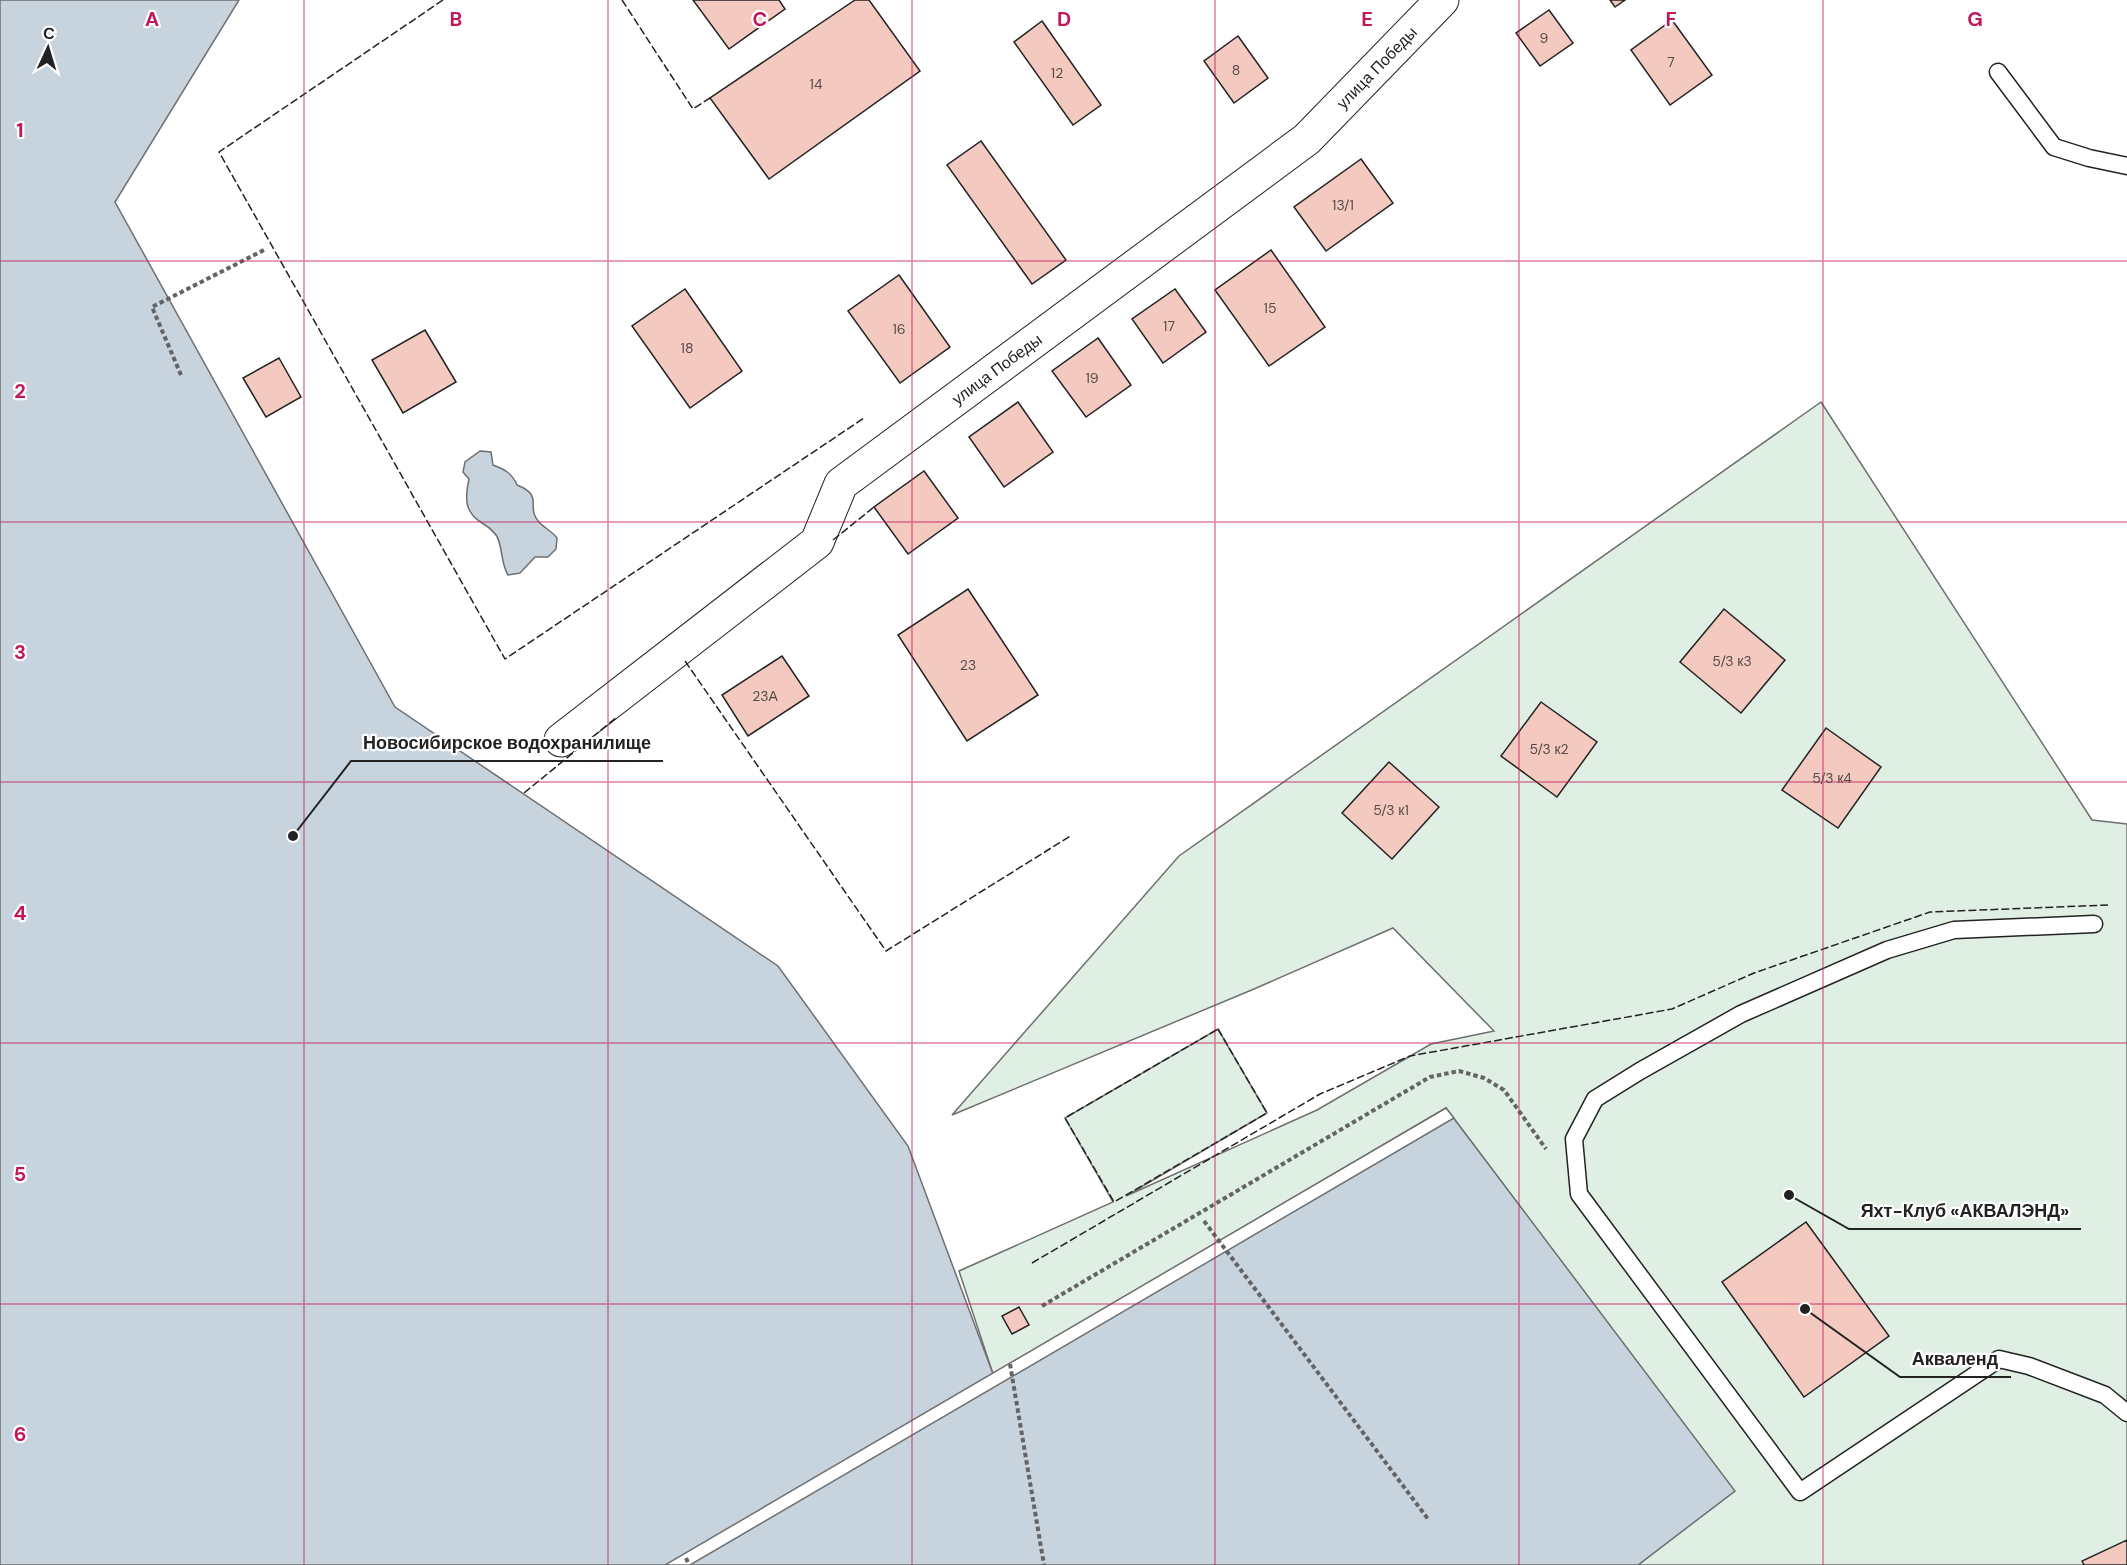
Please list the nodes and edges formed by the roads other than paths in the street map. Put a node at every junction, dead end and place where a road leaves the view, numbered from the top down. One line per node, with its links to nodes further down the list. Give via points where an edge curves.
1 (1442, 0): 4 (street, улица Победы, via 1307,139 841,484 817,542)
2 (1998, 72): 3 (lane, via 2054,147)
3 (2127, 166)
4 (561, 740)
5 (2094, 924): 6 (lane, via 1954,930 1887,950 1741,1014 1640,1071 1595,1099 1575,1139 1579,1194 1800,1492 1999,1359 2029,1366 2105,1395)
6 (2127, 1413)

